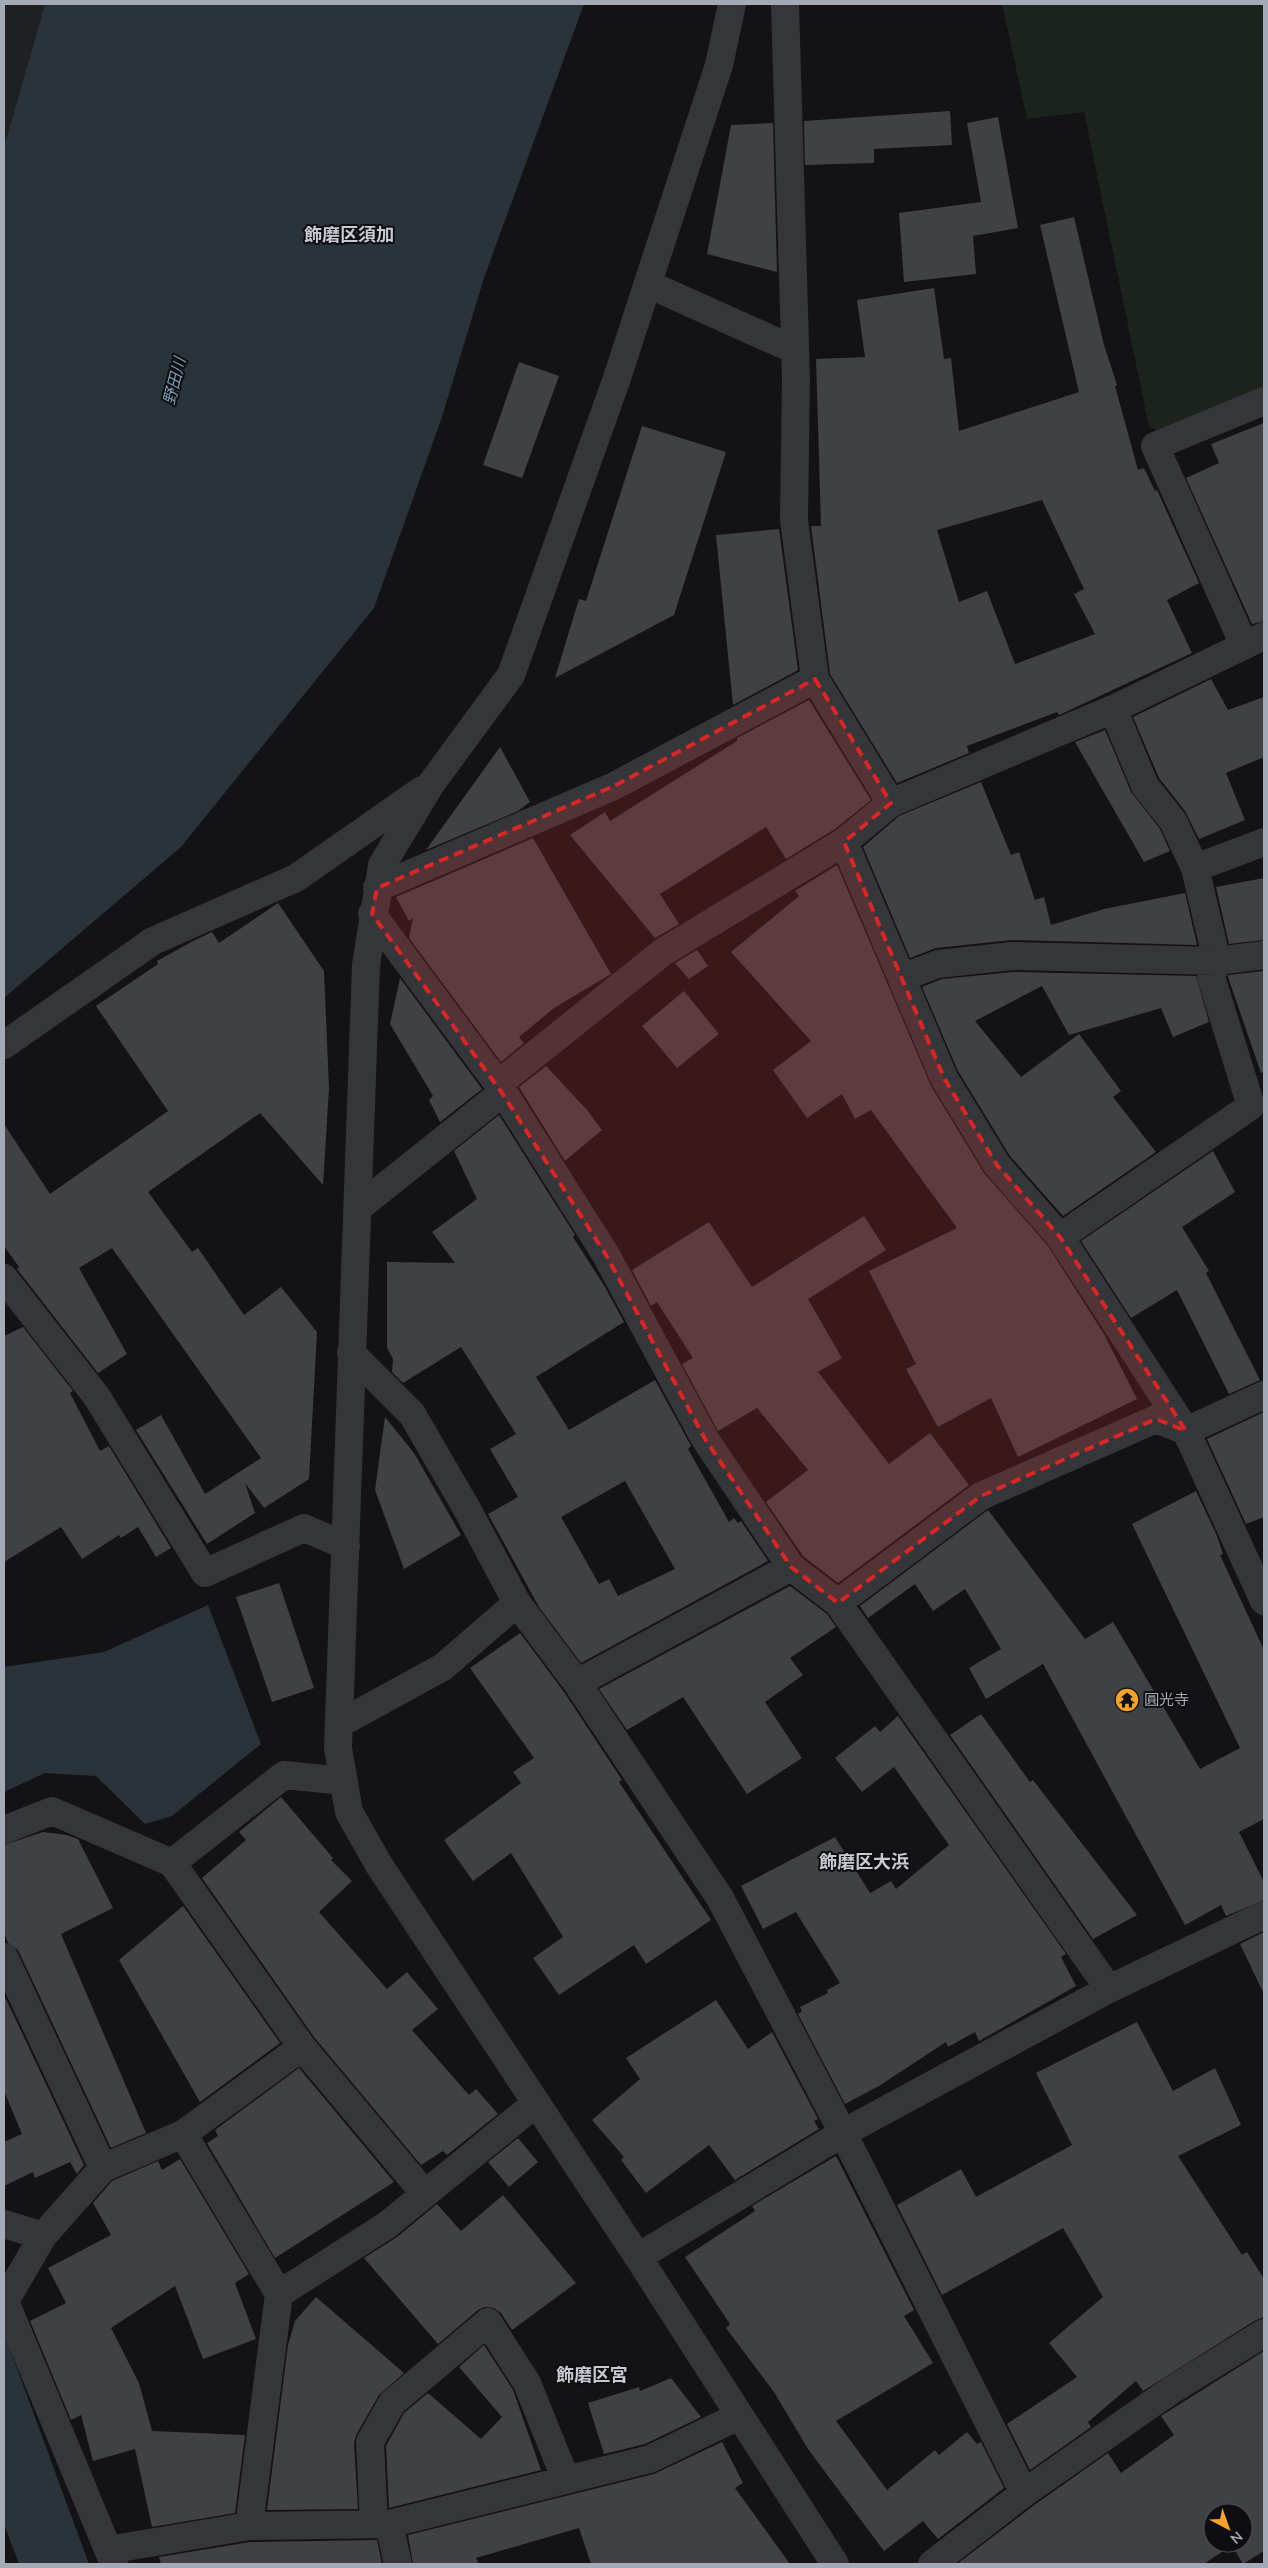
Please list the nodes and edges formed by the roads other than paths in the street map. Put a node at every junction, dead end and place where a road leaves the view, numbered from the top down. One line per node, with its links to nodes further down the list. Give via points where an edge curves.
1 (732, 4): 3 (street, via 719,65)
2 (785, 4): 4 (street)
3 (648, 284): 4 (street); 9 (street, via 512,675)
4 (795, 350): 7 (street, via 794,520)
5 (1264, 401): 6 (street, via 1155,446)
6 (1254, 641): 8 (street)
7 (815, 679): 10 (street); 14 (street, via 614,786)
8 (1113, 709): 10 (street); 13 (street, via 1146,786 1173,821)
9 (431, 784): 14 (street, via 382,865); 18 (street, via 296,878 153,941)
10 (891, 803): 11 (street)
11 (844, 842): 17 (street); 19 (street, via 663,952)
12 (1264, 842): 13 (street)
13 (1195, 868): 16 (street)
14 (375, 901): 19 (street); 20 (street, via 366,965)
15 (1264, 955): 16 (street)
16 (1217, 961): 17 (street, via 1012,956 938,964); 21 (street, via 1211,977 1251,1106)
17 (903, 977): 21 (street, via 949,1086 998,1165)
18 (4, 1045)
19 (500, 1088): 20 (street); 27 (street, via 606,1255 705,1439)
20 (358, 1208): 23 (street)
21 (1060, 1237): 25 (street)
22 (4, 1278): 26 (street, via 97,1397 205,1573 304,1528)
23 (351, 1353): 26 (street); 29 (street, via 412,1414)
24 (1264, 1395): 25 (street)
25 (1186, 1431): 28 (street); 30 (street, via 1156,1419 981,1496)
26 (346, 1546): 32 (street)
27 (791, 1567): 30 (street); 31 (street)
28 (1264, 1601)
29 (517, 1603): 31 (street); 32 (street, via 443,1667)
30 (838, 1603): 38 (street)
31 (577, 1683): 41 (street, via 720,1898)
32 (339, 1724): 33 (street, via 338,1748)
33 (344, 1781): 35 (street, via 284,1775); 40 (street, via 349,1812 379,1865)
34 (4, 1830): 35 (street, via 52,1811)
35 (172, 1863): 39 (street)
36 (1264, 1915): 38 (street)
37 (4, 1957): 43 (street)
38 (1109, 1989): 41 (street)
39 (302, 2048): 42 (street); 44 (street)
40 (535, 2104): 44 (street); 47 (street)
41 (843, 2133): 47 (street); 52 (street)
42 (184, 2134): 43 (street); 48 (street)
43 (103, 2168): 46 (street)
44 (424, 2194): 48 (street, via 387,2225)
45 (4, 2224): 46 (street)
46 (43, 2236): 55 (street, via 4,2301)
47 (638, 2257): 50 (street)
48 (279, 2294): 54 (street)
49 (1264, 2333): 52 (street, via 1170,2391)
50 (739, 2416): 51 (street, via 650,2459); 57 (street)
51 (566, 2480): 53 (street); 53 (street, via 528,2382 488,2322 392,2403 370,2442)
52 (1024, 2493): 58 (street)
53 (381, 2524): 54 (street); 56 (street)
54 (249, 2526): 55 (street)
55 (111, 2557)
56 (398, 2564)
57 (835, 2564)
58 (932, 2564)

